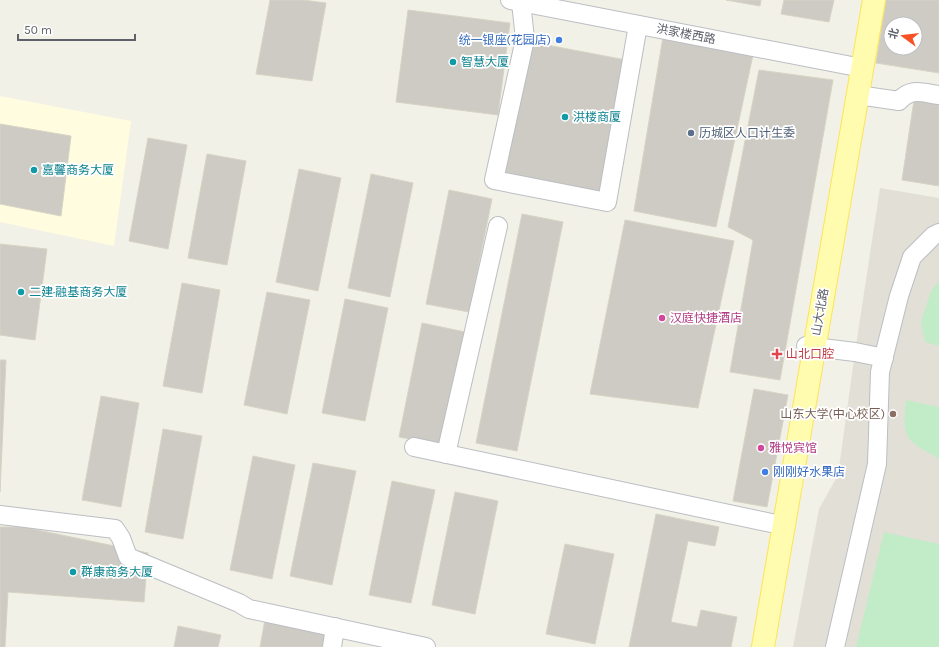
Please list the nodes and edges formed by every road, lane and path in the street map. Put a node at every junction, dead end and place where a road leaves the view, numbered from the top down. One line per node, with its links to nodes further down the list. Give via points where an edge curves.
1 (865, 0): 5 (main road, 山大北路)
2 (874, 0): 5 (main road, 山大北路)
3 (516, 1): 4 (street, 洪家楼西路); 4 (street, via 525,39 494,180 607,202)
4 (638, 25): 5 (street, 洪家楼西路)
5 (858, 68): 6 (main road, 山大北路); 10 (main road, 山大北路)
6 (858, 95): 7 (street, via 899,100 904,94 913,91); 10 (main road, 山大北路)
7 (939, 95)
8 (498, 226): 13 (street)
9 (939, 234): 11 (street, via 933,236 912,257 899,296)
10 (810, 347): 11 (street); 15 (main road, 山大北路); 21 (main road, 山大北路)
11 (884, 358): 22 (street, via 880,372 877,464)
12 (414, 447): 13 (street)
13 (446, 454): 15 (street)
14 (0, 515): 16 (street, via 116,530 128,557 250,609)
15 (776, 524): 20 (main road, 山大北路)
16 (335, 627): 17 (street); 18 (street)
17 (402, 644): 19 (street)
18 (332, 647)
19 (426, 647)
20 (755, 647)
21 (763, 647)
22 (835, 647)

